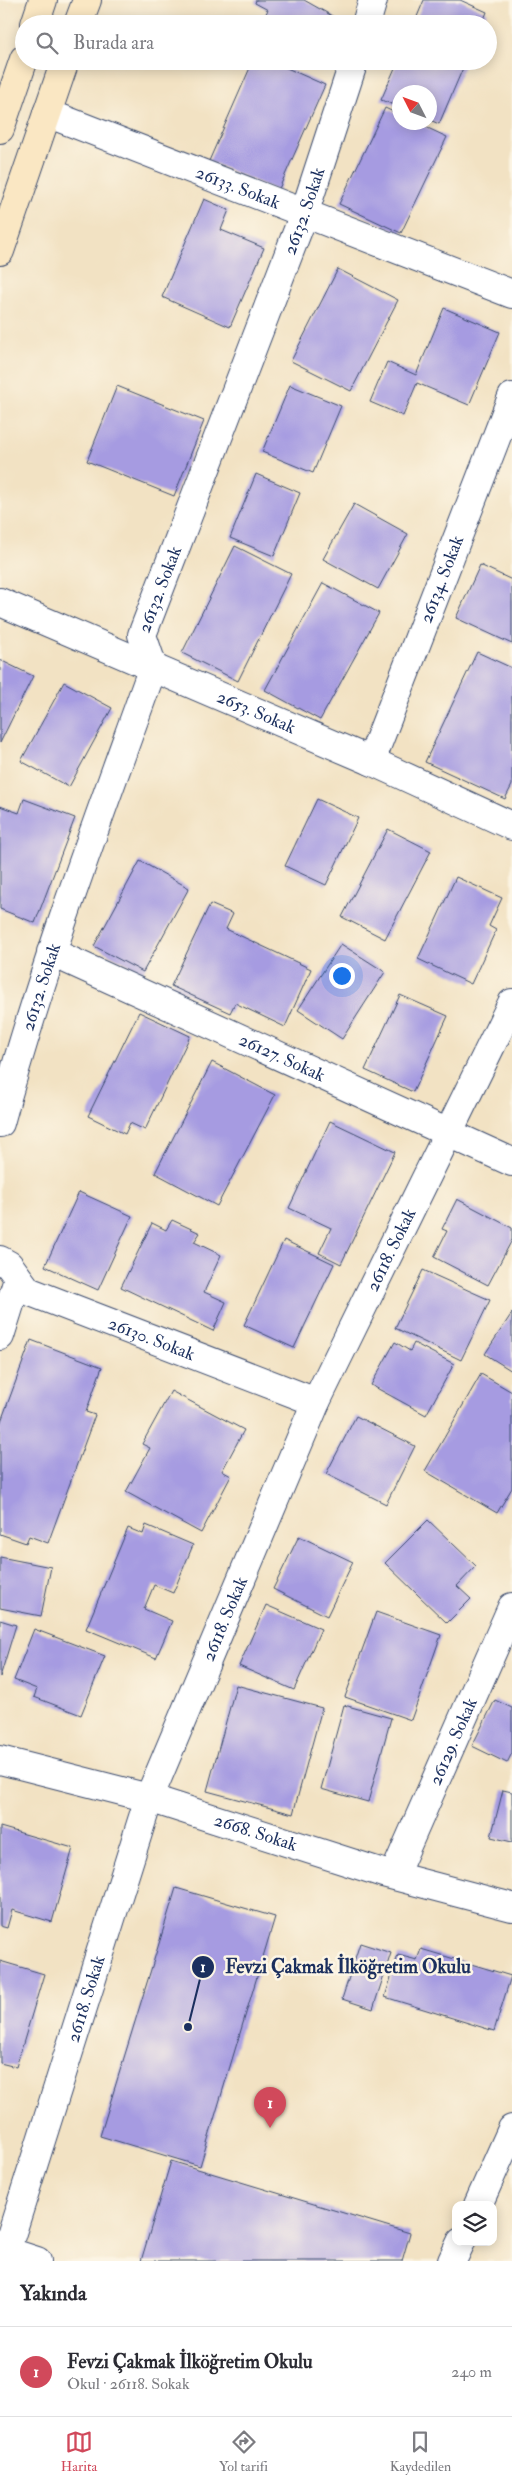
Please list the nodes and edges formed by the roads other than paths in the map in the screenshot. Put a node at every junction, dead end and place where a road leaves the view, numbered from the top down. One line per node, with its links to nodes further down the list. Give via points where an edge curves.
1 (43, 0): 4 (main road)
2 (87, 0): 5 (main road)
3 (373, 0): 6 (street)
4 (38, 15)
5 (81, 15)
6 (369, 15)
7 (19, 70): 10 (main road)
8 (62, 70): 11 (main road)
9 (351, 70): 13 (street, 26132. Sokak)
10 (5, 100): 12 (main road)
11 (47, 113): 13 (street, 26133. Sokak); 14 (main road)
12 (0, 129)
13 (304, 214): 15 (street, 26133. Sokak); 18 (street, 26132. Sokak, via 142,635)
14 (0, 251)
15 (512, 294)
16 (512, 397): 19 (street, 26134. Sokak)
17 (0, 602): 18 (street, 2653. Sokak)
18 (153, 667): 19 (street, 2653. Sokak); 21 (street, 26132. Sokak)
19 (371, 761): 20 (street, 2653. Sokak)
20 (512, 826)
21 (51, 952): 23 (street, 26132. Sokak, via 26,1027); 24 (street, 26127. Sokak)
22 (512, 1002): 24 (street, 26118. Sokak)
23 (0, 1123)
24 (448, 1133): 25 (street, 26127. Sokak); 28 (street, 26118. Sokak)
25 (512, 1162)
26 (9, 1269): 27 (street); 28 (street, 26130. Sokak, via 28,1291)
27 (0, 1336)
28 (316, 1402): 31 (street, 26118. Sokak)
29 (512, 1607): 32 (street, 26129. Sokak)
30 (0, 1760): 31 (street, 2668. Sokak)
31 (149, 1798): 32 (street, 2668. Sokak); 37 (street, 26118. Sokak)
32 (394, 1875): 33 (street, 2668. Sokak)
33 (512, 1907)
34 (512, 2129): 35 (street)
35 (480, 2201)
36 (459, 2246): 39 (street)
37 (3, 2254): 38 (street)
38 (37, 2261)
39 (452, 2261)

